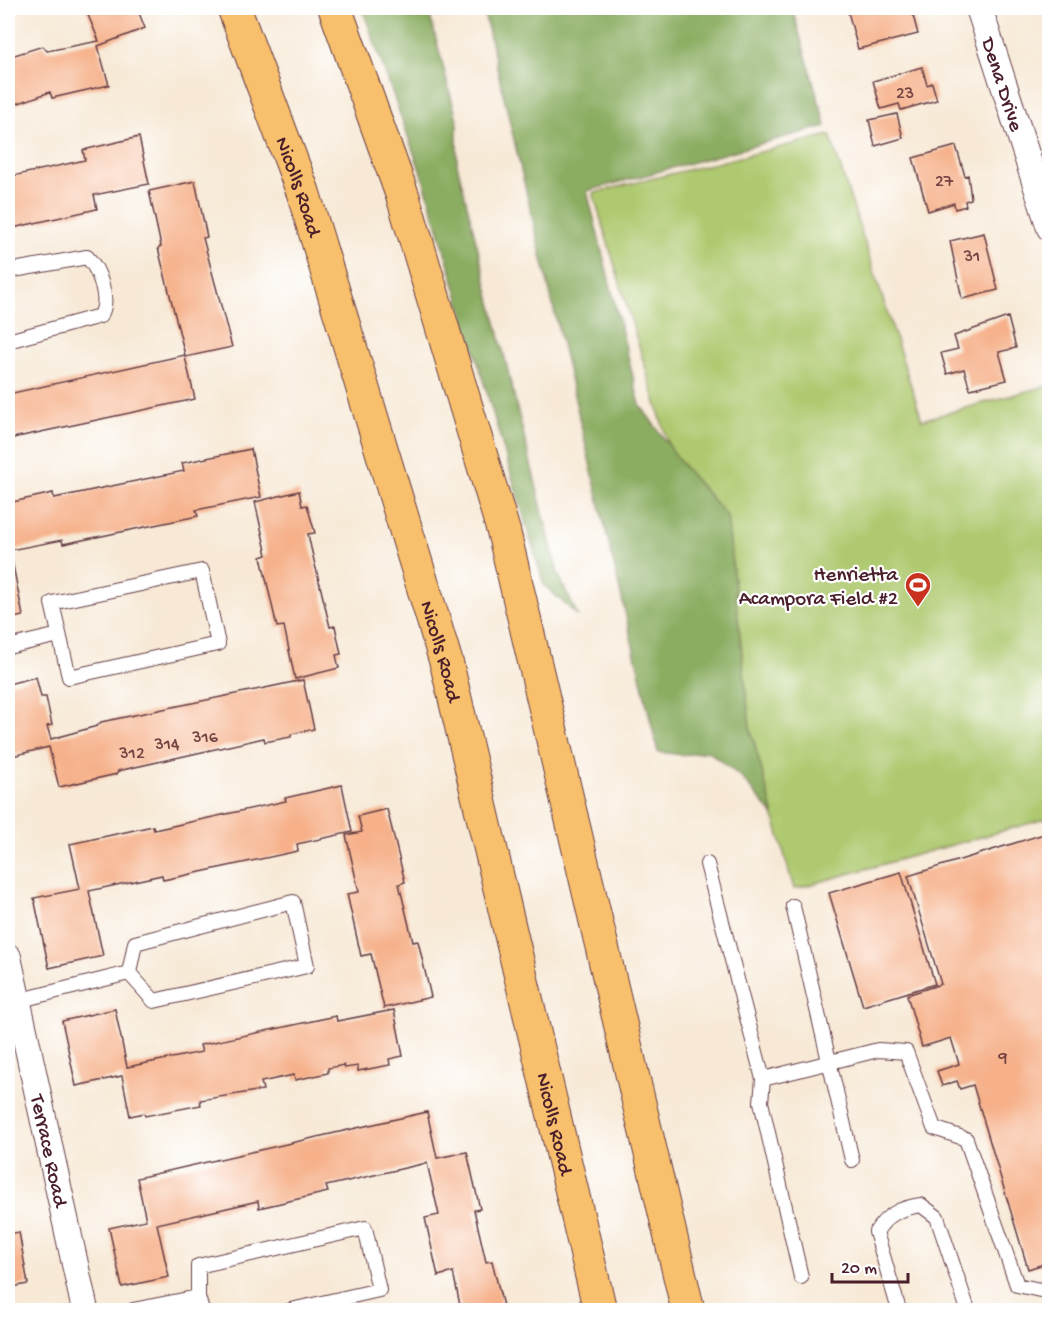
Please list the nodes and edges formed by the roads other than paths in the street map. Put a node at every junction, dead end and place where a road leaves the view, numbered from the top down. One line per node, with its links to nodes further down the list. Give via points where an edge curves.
1 (234, 8): 23 (highway, Nicolls Road, via 303,192 447,665)
2 (335, 8): 24 (highway, via 403,197 504,533)
3 (979, 8): 4 (street, Dena Drive)
4 (1048, 218)
5 (8, 271): 6 (lane, via 87,257 104,294 104,310 100,316)
6 (8, 341)
7 (59, 635): 7 (lane, via 69,677 218,644 202,571 52,603); 8 (lane)
8 (8, 647)
9 (707, 864): 15 (lane)
10 (793, 906): 14 (lane)
11 (8, 957): 13 (street, Terrace Road)
12 (129, 973): 12 (lane, via 154,1001 307,966 293,902 135,943); 13 (lane)
13 (17, 1001): 20 (street, Terrace Road)
14 (828, 1062): 15 (lane); 16 (lane); 18 (lane, via 878,1050 906,1052 934,1128 966,1139 1017,1285 1040,1290)
15 (763, 1079): 17 (lane, via 761,1102)
16 (852, 1160)
17 (801, 1277)
18 (1050, 1287)
19 (200, 1304): 21 (lane); 22 (lane, via 198,1266 365,1228 379,1290)
20 (85, 1311)
21 (133, 1311)
22 (291, 1311)
23 (600, 1311)
24 (688, 1311)
25 (899, 1311): 26 (lane, via 876,1232 884,1218 921,1205 937,1217)
26 (968, 1311)

